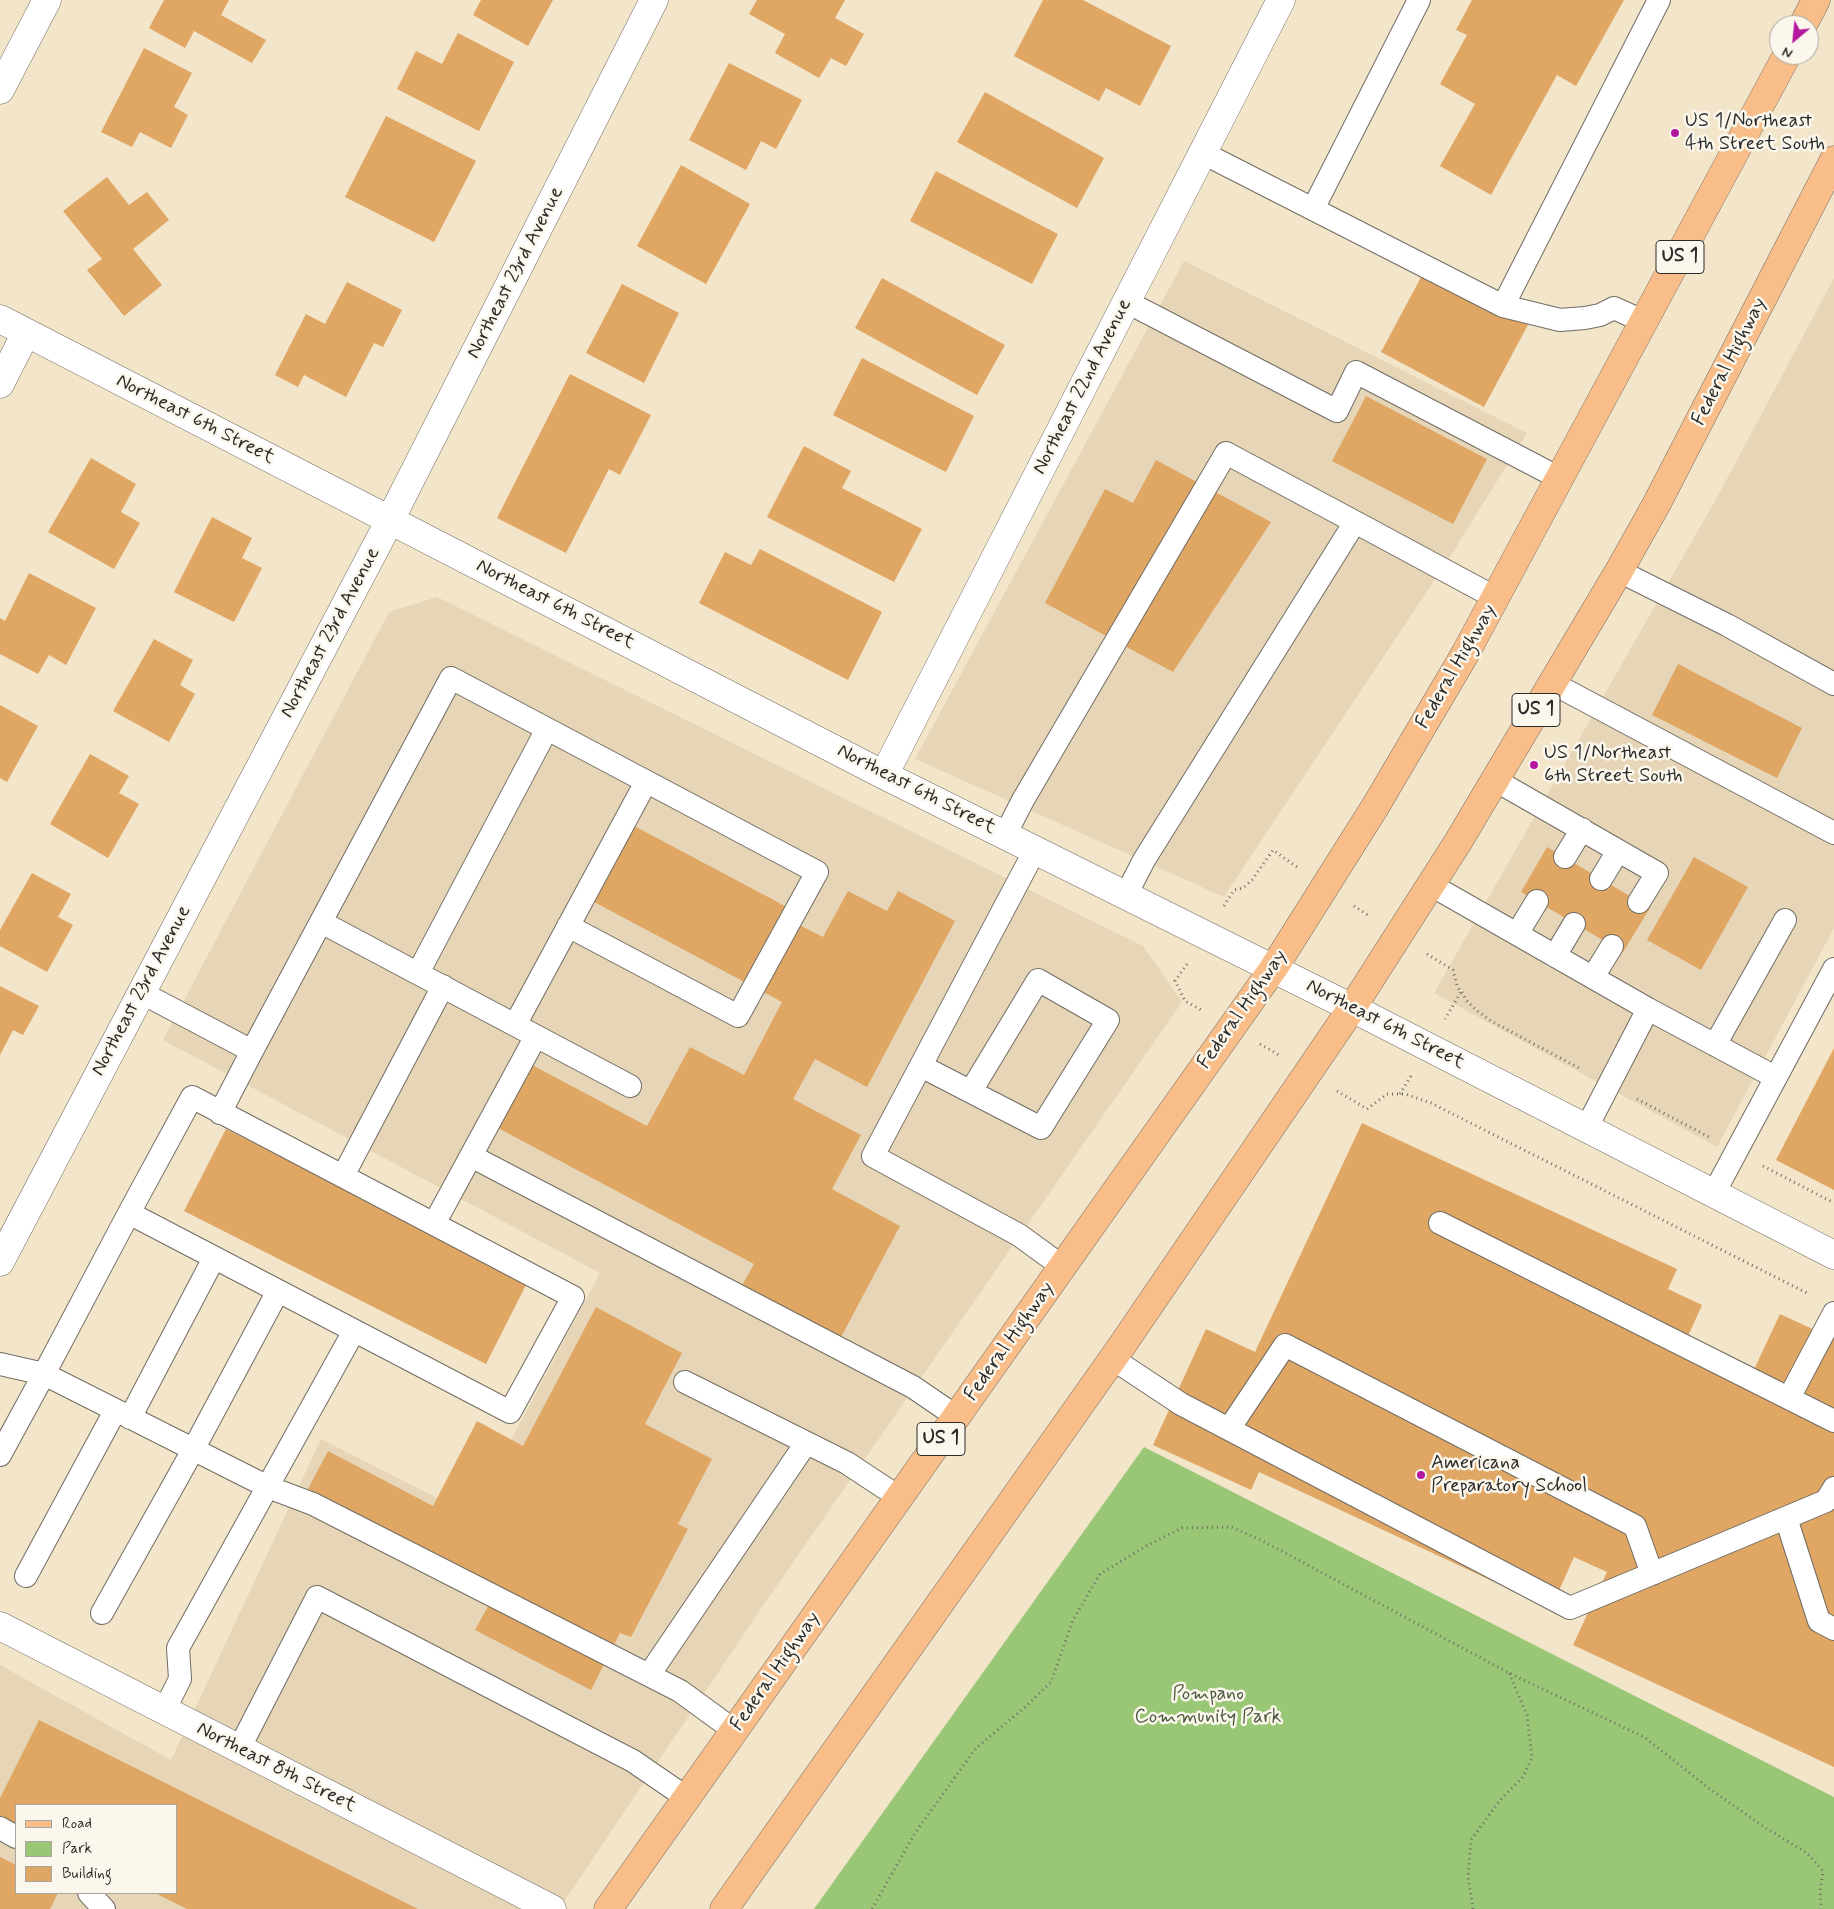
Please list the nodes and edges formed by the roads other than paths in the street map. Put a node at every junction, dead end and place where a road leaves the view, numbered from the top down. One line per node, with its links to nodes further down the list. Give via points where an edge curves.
1 (47, 0): 9 (street)
2 (654, 0): 20 (street, Northeast 23rd Avenue)
3 (1281, 0): 10 (street, Northeast 22nd Avenue)
4 (1419, 0): 12 (lane)
5 (1658, 0): 14 (lane)
6 (1816, 0): 7 (main road)
7 (1808, 15)
8 (1782, 65): 16 (main road, Federal Highway / US 1)
9 (0, 90)
10 (1203, 153): 12 (lane); 13 (street, Northeast 22nd Avenue)
11 (1834, 160): 22 (main road, Federal Highway / US 1)
12 (1313, 209): 14 (lane)
13 (1127, 302): 19 (lane, via 1337,411 1356,372); 27 (street, Northeast 22nd Avenue)
14 (1503, 306): 16 (lane, via 1560,320 1600,315 1614,308)
15 (0, 319): 17 (street, Northeast 6th Street)
16 (1645, 322): 19 (main road, Federal Highway / US 1)
17 (26, 333): 18 (street); 20 (street, Northeast 6th Street)
18 (0, 384)
19 (1560, 479): 23 (main road, Federal Highway / US 1)
20 (390, 520): 27 (street, Northeast 6th Street); 53 (street, Northeast 23rd Avenue)
21 (1355, 522): 23 (lane); 32 (lane, via 1226,453); 38 (lane, via 1144,860)
22 (1619, 571): 24 (main road, Federal Highway / US 1); 25 (lane)
23 (1496, 598): 48 (main road, Federal Highway / US 1, via 1380,798)
24 (1552, 683): 28 (main road, Federal Highway / US 1); 31 (lane)
25 (1834, 684)
26 (546, 729): 29 (lane); 42 (lane, via 452,678); 50 (lane)
27 (884, 775): 32 (street, Northeast 6th Street)
28 (1496, 780): 30 (lane); 37 (main road, Federal Highway / US 1)
29 (646, 782): 44 (lane); 44 (lane, via 817,872 738,1016)
30 (1582, 829): 34 (lane); 35 (lane)
31 (1834, 833)
32 (1005, 835): 33 (street, Northeast 6th Street)
33 (1035, 850): 38 (street, Northeast 6th Street); 60 (lane)
34 (1618, 851): 36 (lane); 40 (lane, via 1657,873)
35 (1565, 857)
36 (1601, 879)
37 (1431, 885): 45 (lane); 54 (main road, Federal Highway / US 1)
38 (1126, 895): 48 (street, Northeast 6th Street)
39 (1537, 901): 45 (lane)
40 (1640, 902)
41 (1785, 920): 58 (lane)
42 (321, 922): 50 (lane); 59 (lane)
43 (1574, 924): 47 (lane)
44 (568, 926): 56 (lane)
45 (1517, 934): 47 (lane)
46 (1612, 946): 51 (lane)
47 (1555, 956): 51 (lane)
48 (1273, 968): 54 (street, Northeast 6th Street); 75 (main road, Federal Highway / US 1)
49 (1834, 969): 61 (lane)
50 (418, 973): 52 (lane)
51 (1593, 977): 55 (lane)
52 (443, 986): 56 (lane); 67 (lane)
53 (142, 992): 59 (lane); 74 (street, Northeast 23rd Avenue)
54 (1352, 1008): 65 (street, Northeast 6th Street); 79 (main road, Federal Highway / US 1)
55 (1648, 1009): 58 (lane); 65 (lane)
56 (515, 1025): 57 (lane)
57 (536, 1036): 62 (lane); 66 (lane)
58 (1715, 1045): 61 (lane)
59 (252, 1051): 64 (lane)
60 (921, 1066): 63 (lane); 75 (lane, via 873,1156 1019,1235)
61 (1776, 1078): 68 (lane)
62 (630, 1086)
63 (971, 1091): 63 (lane, via 1041,1128 1108,1020 1038,980)
64 (220, 1113): 67 (lane); 69 (lane, via 192,1098)
65 (1586, 1128): 68 (street, Northeast 6th Street)
66 (471, 1156): 71 (lane); 85 (lane, via 913,1388)
67 (343, 1176): 71 (lane)
68 (1714, 1194): 72 (street, Northeast 6th Street)
69 (130, 1213): 73 (lane); 81 (lane)
70 (1440, 1223): 83 (lane)
71 (434, 1224): 78 (lane, via 573,1296 510,1412)
72 (1834, 1255)
73 (214, 1258): 76 (lane); 84 (lane)
74 (0, 1262)
75 (1063, 1267): 85 (main road, Federal Highway / US 1)
76 (278, 1291): 78 (lane); 89 (lane)
77 (1834, 1313): 83 (lane)
78 (354, 1331): 91 (lane)
79 (1113, 1359): 87 (lane, via 1181,1404); 111 (main road, Federal Highway / US 1)
80 (0, 1364): 81 (lane)
81 (44, 1374): 84 (lane); 90 (lane)
82 (685, 1382): 88 (lane)
83 (1789, 1398): 86 (lane)
84 (122, 1414): 89 (lane); 96 (lane)
85 (957, 1417): 93 (main road, Federal Highway / US 1)
86 (1834, 1421)
87 (1229, 1429): 95 (lane, via 1570,1608); 95 (lane, via 1285,1345 1635,1526)
88 (806, 1443): 93 (lane, via 847,1463); 100 (lane)
89 (193, 1450): 91 (lane); 97 (lane)
90 (0, 1455)
91 (268, 1487): 100 (lane, via 313,1504); 101 (lane, via 178,1648 180,1679)
92 (1834, 1488): 94 (lane, via 1826,1501)
93 (900, 1498): 102 (main road, Federal Highway / US 1)
94 (1786, 1518): 95 (lane); 99 (lane, via 1818,1621)
95 (1652, 1574)
96 (26, 1576)
97 (102, 1613)
98 (0, 1626): 101 (street, Northeast 8th Street)
99 (1834, 1629)
100 (649, 1675): 102 (lane, via 680,1691)
101 (164, 1710): 103 (street, Northeast 8th Street)
102 (735, 1731): 104 (main road, Federal Highway / US 1)
103 (239, 1749): 104 (lane, via 317,1597 633,1761); 109 (street, Northeast 8th Street)
104 (687, 1798): 110 (main road, Federal Highway / US 1)
105 (0, 1828): 106 (lane)
106 (15, 1836)
107 (90, 1894): 108 (lane)
108 (104, 1909)
109 (552, 1909)
110 (608, 1909)
111 (724, 1909)

